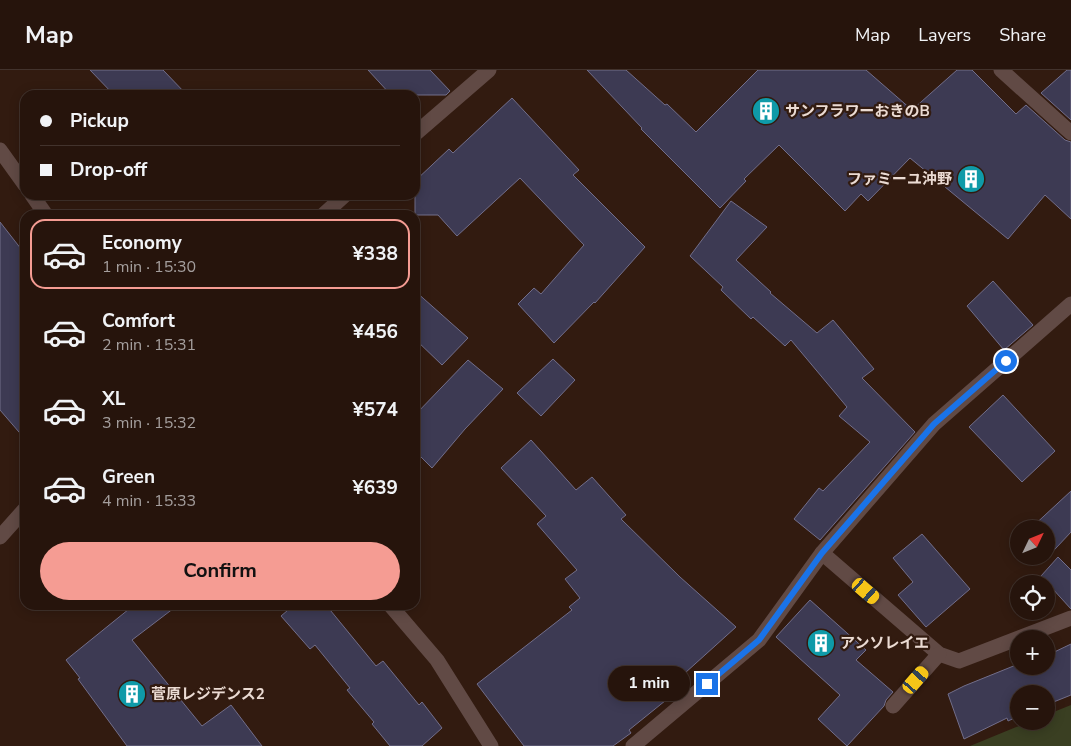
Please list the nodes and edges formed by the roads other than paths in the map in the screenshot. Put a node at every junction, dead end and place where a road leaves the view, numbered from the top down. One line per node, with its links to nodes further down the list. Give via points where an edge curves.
1 (489, 70): 3 (street)
2 (1001, 70): 4 (street)
3 (420, 130)
4 (1071, 134)
5 (0, 150): 6 (street)
6 (20, 178)
7 (339, 200): 8 (street)
8 (328, 210)
9 (1071, 304): 12 (street, via 934,424)
10 (20, 515): 11 (street)
11 (0, 537)
12 (822, 553): 15 (street); 18 (street, via 759,640)
13 (394, 610): 17 (street, via 437,660)
14 (1071, 618): 15 (street, via 959,661)
15 (939, 654): 16 (street)
16 (893, 706)
17 (491, 746)
18 (633, 746)

